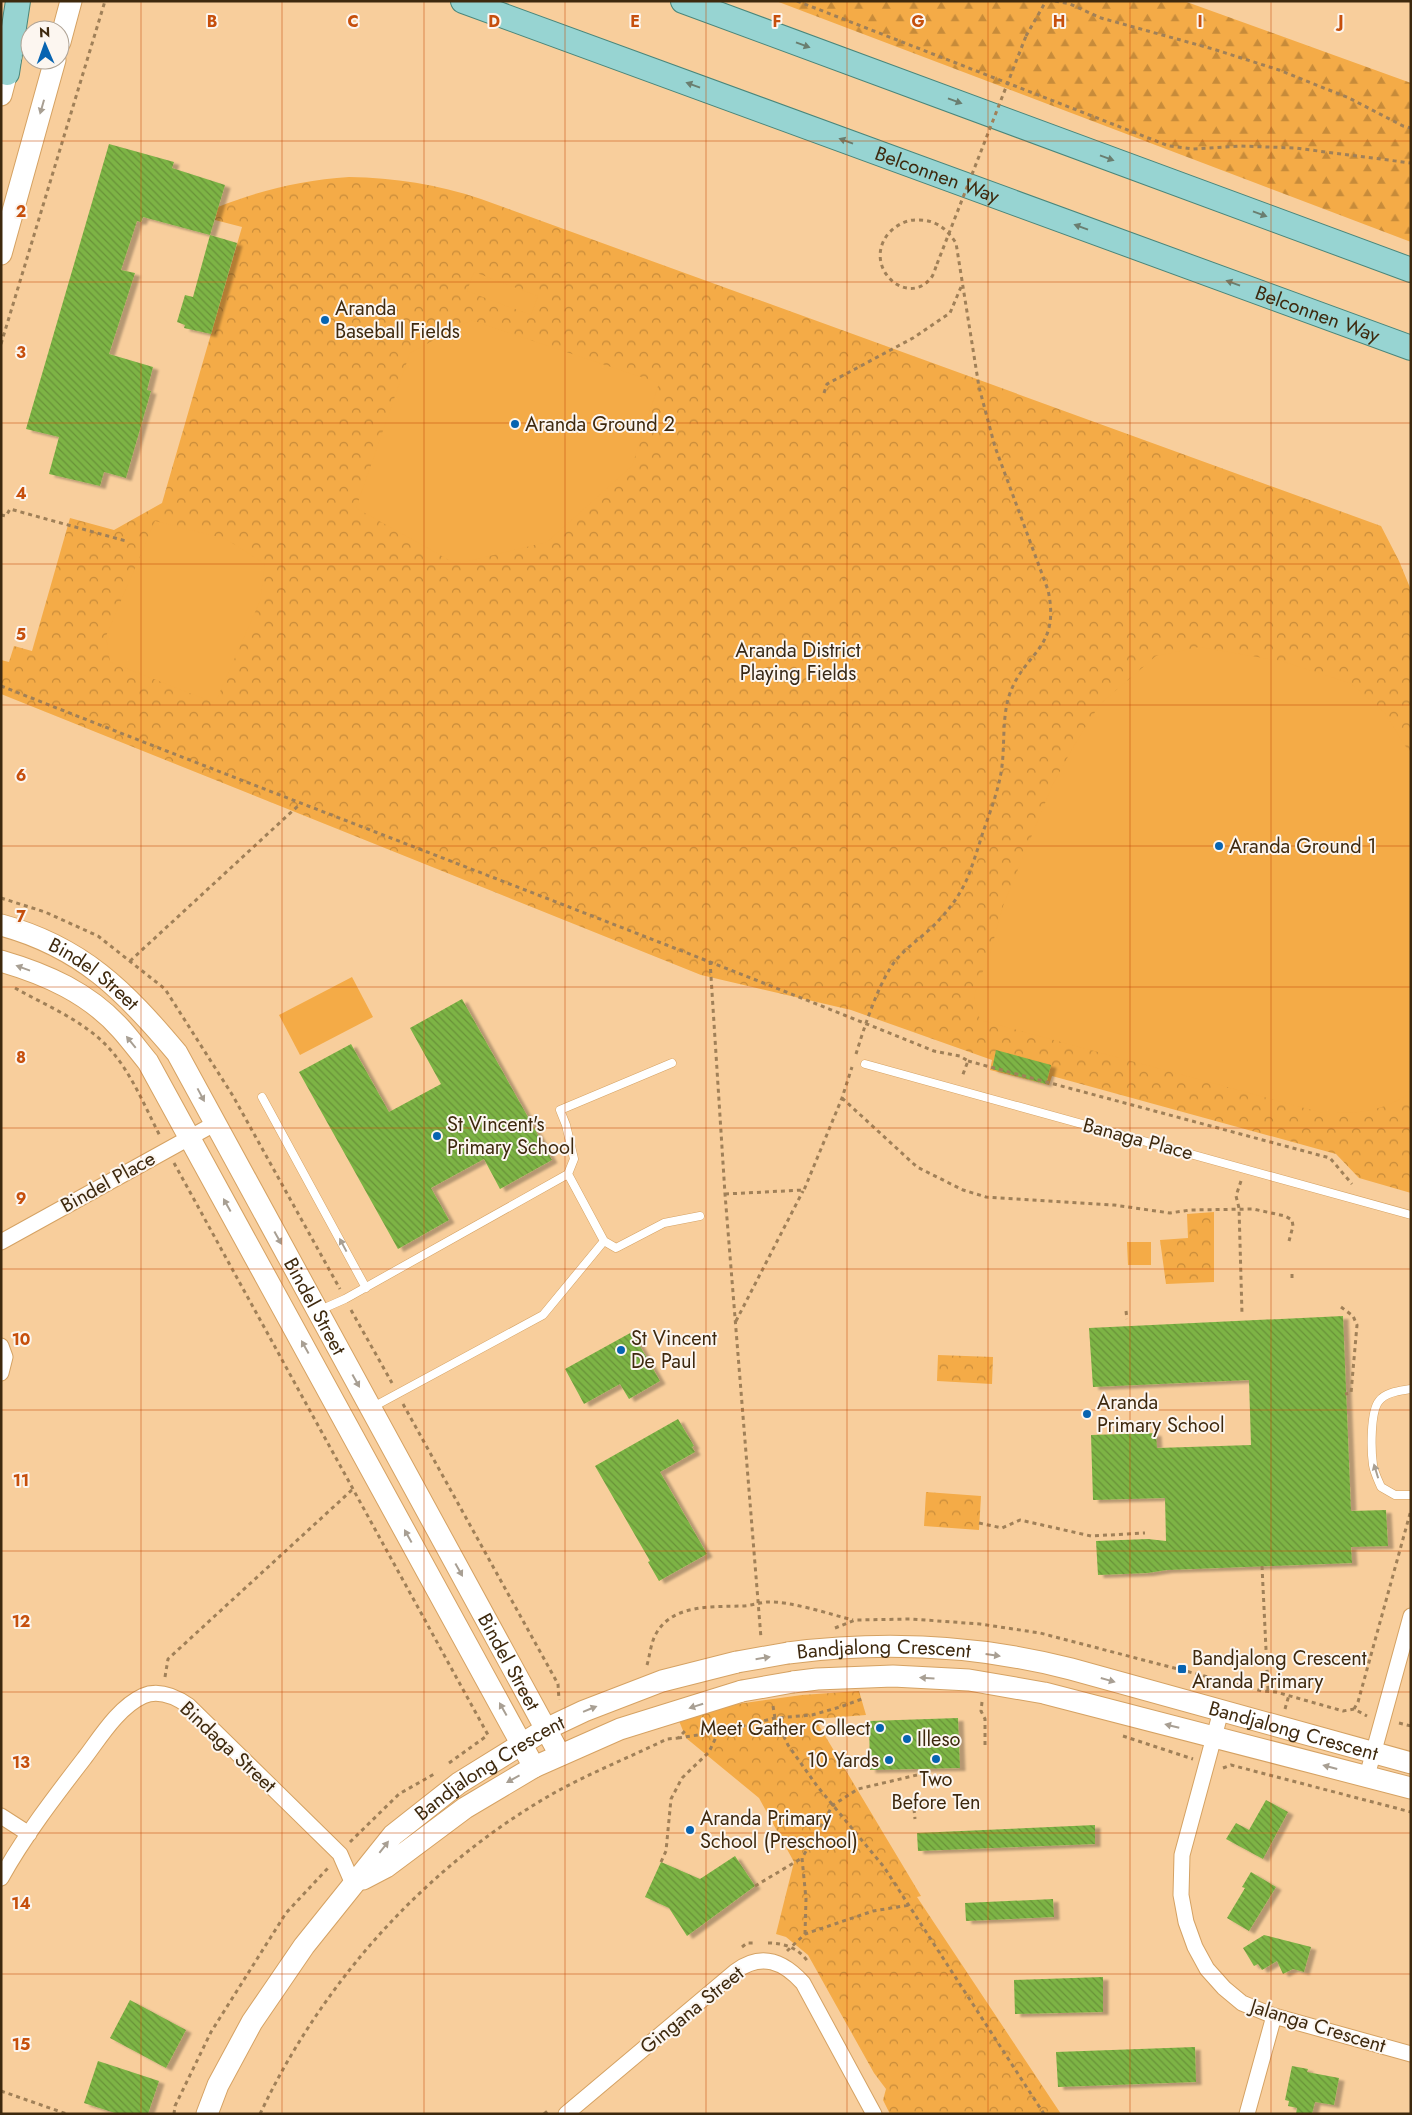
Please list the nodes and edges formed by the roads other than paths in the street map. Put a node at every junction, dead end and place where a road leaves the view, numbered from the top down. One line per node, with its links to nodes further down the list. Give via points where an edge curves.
1 (18, 1): 8 (main road)
2 (27, 1): 8 (street)
3 (71, 1): 6 (street)
4 (464, 1): 11 (main road, Belconnen Way, one-way to 4)
5 (683, 1): 10 (main road, one-way to 10)
6 (66, 20)
7 (52, 70): 9 (street, one-way to 9)
8 (4, 84)
9 (1, 254)
10 (1411, 270)
11 (1411, 348)
12 (1, 925): 14 (street, Bindel Street, via 64,949)
13 (1, 961): 15 (street, Bindel Street, one-way to 13, via 54,979)
14 (113, 984): 15 (street); 19 (street, Bindel Street, one-way to 19, via 140,1009 178,1053)
15 (95, 1006): 20 (street, Bindel Street, one-way to 15, via 148,1062 120,1028)
16 (672, 1063): 21 (lane, via 560,1110 574,1159)
17 (865, 1064): 22 (lane, Banaga Place)
18 (262, 1097): 26 (lane, one-way to 18)
19 (216, 1124): 20 (street, Bindel Place); 27 (street, Bindel Street, one-way to 27)
20 (190, 1138): 25 (street, Bindel Place); 28 (street, Bindel Street, one-way to 20)
21 (568, 1174): 24 (lane); 26 (lane)
22 (1411, 1215)
23 (700, 1216): 24 (lane, via 664,1223 616,1248)
24 (604, 1241): 32 (lane, via 543,1315)
25 (1, 1242)
26 (366, 1288): 27 (lane)
27 (318, 1311): 28 (street); 32 (street, Bindel Street, one-way to 32)
28 (292, 1324): 35 (street, Bindel Street, one-way to 28)
29 (1, 1346): 30 (street, via 5,1357)
30 (1, 1373)
31 (1411, 1390): 33 (lane, one-way to 31, via 1395,1495 1381,1487 1373,1466 1372,1436 1373,1411 1379,1400 1387,1394)
32 (371, 1408): 34 (street, Bindel Street)
33 (1411, 1495)
34 (443, 1540): 35 (street); 38 (street, Bindel Street, one-way to 38)
35 (419, 1556): 40 (street, Bindel Street, one-way to 35)
36 (1411, 1616): 41 (street)
37 (1221, 1711): 38 (street, Bandjalong Crescent, one-way to 37, bridge, via 662,1681 737,1662 823,1649 896,1646 946,1648 1027,1659); 39 (street, Jalanga Crescent); 41 (street, Bandjalong Crescent)
38 (546, 1729): 40 (street, Bandjalong Crescent); 42 (street, Bindel Street)
39 (1214, 1737): 42 (street, Bandjalong Crescent, one-way to 42, bridge, via 1044,1693 969,1680 893,1676 817,1679 742,1691 620,1729); 45 (street, Bandjalong Crescent, one-way to 39); 51 (street, Jalanga Crescent, via 1182,1855 1181,1895 1186,1922 1207,1969 1224,1988 1242,2003)
40 (521, 1743): 44 (street, Bindel Street); 50 (street, Bandjalong Crescent, one-way to 40, via 393,1835 458,1783)
41 (1373, 1753): 43 (street, Bandjalong Crescent); 45 (street)
42 (560, 1755): 44 (street, Bandjalong Crescent)
43 (1411, 1763)
44 (534, 1768): 50 (street, Bandjalong Crescent, one-way to 50, via 465,1808 386,1867)
45 (1367, 1776): 46 (street, Bandjalong Crescent)
46 (1411, 1788)
47 (1, 1816): 48 (street)
48 (29, 1834): 49 (street, Bindaga Street); 50 (street, Bindaga Street, via 51,1801 126,1708 143,1696 162,1694 174,1696 189,1706 340,1854)
49 (1, 1878)
50 (353, 1884): 54 (street, Bandjalong Crescent, via 304,1946 252,2022 218,2085)
51 (1274, 2016): 52 (street, Jalanga Crescent); 56 (street)
52 (1411, 2054)
53 (572, 2112): 55 (street, Gingana Street, via 736,1971 759,1961 775,1962 791,1970 803,1983)
54 (207, 2114)
55 (874, 2114)
56 (1247, 2114)

